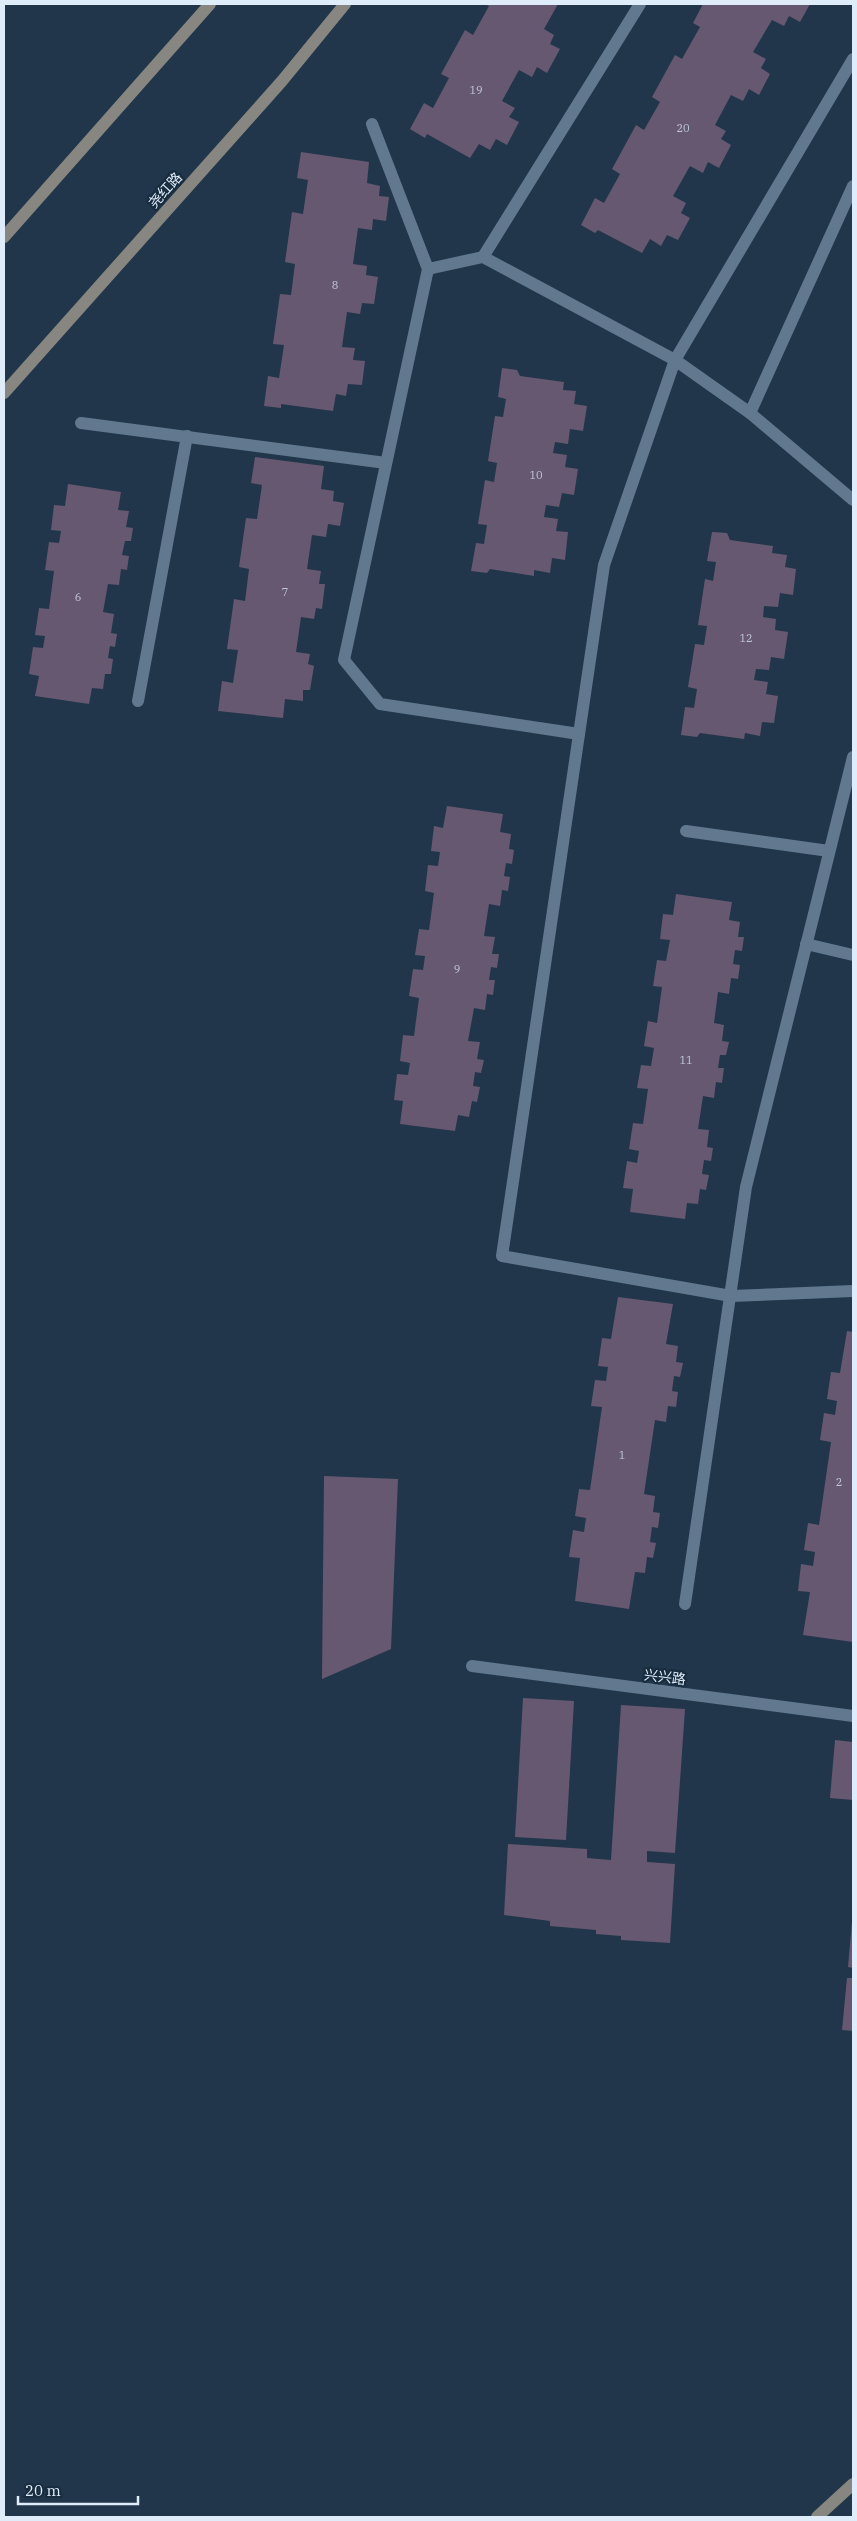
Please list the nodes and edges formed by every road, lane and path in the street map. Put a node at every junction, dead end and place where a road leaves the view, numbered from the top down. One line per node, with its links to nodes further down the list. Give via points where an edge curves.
1 (210, 4): 7 (main road)
2 (345, 4): 11 (main road, 尧红路, via 282,81)
3 (640, 4): 8 (lane)
4 (853, 59): 10 (lane)
5 (372, 124): 9 (lane)
6 (853, 186): 12 (lane)
7 (4, 237)
8 (482, 258): 9 (lane); 10 (lane)
9 (428, 269): 15 (lane)
10 (675, 360): 12 (lane); 18 (lane, via 604,564)
11 (4, 393)
12 (750, 413): 16 (lane)
13 (80, 423): 14 (lane)
14 (186, 436): 15 (lane); 17 (lane)
15 (386, 463): 18 (lane, via 344,660 380,704)
16 (853, 500)
17 (138, 701)
18 (579, 734): 25 (lane, via 502,1256)
19 (853, 756): 21 (lane)
20 (686, 831): 21 (lane)
21 (829, 851): 22 (lane)
22 (806, 944): 23 (lane); 25 (lane, via 746,1187)
23 (853, 956)
24 (853, 1291): 25 (lane)
25 (732, 1296): 26 (lane)
26 (685, 1604)
27 (472, 1666): 28 (lane, 兴兴路)
28 (853, 1716)
29 (853, 2484): 30 (main road)
30 (818, 2517)

